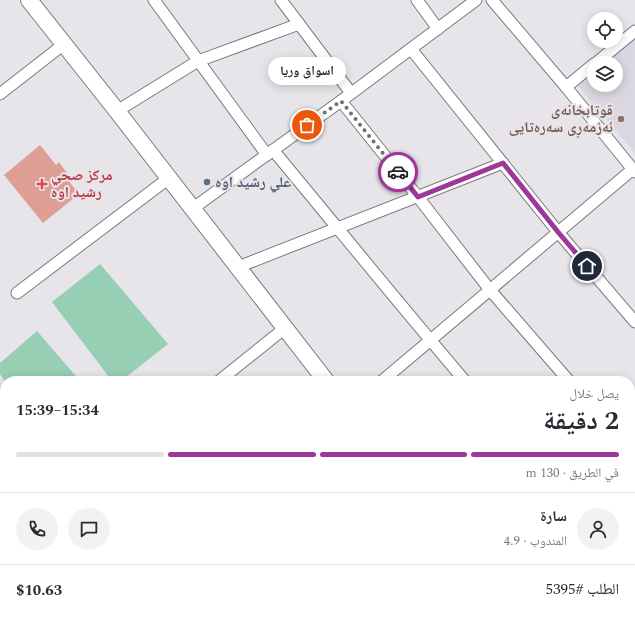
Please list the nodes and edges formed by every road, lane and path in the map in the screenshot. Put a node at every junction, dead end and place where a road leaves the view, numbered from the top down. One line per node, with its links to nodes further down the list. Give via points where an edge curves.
1 (29, 0): 10 (street)
2 (154, 0): 13 (street)
3 (281, 0): 7 (street)
4 (417, 0): 8 (street)
5 (476, 0): 8 (street)
6 (492, 0): 15 (street)
7 (299, 24): 13 (street); 16 (street)
8 (438, 29): 11 (street)
9 (635, 31): 12 (street)
10 (64, 44): 17 (street); 19 (street)
11 (411, 49): 16 (street); 21 (street)
12 (605, 56)
13 (198, 61): 19 (street); 20 (street)
14 (587, 70): 15 (street)
15 (566, 87): 22 (street)
16 (351, 93): 18 (street)
17 (0, 94)
18 (341, 101): 20 (street); 24 (street)
19 (117, 111): 23 (street)
20 (270, 152): 25 (street); 26 (street)
21 (503, 163): 24 (street); 27 (street)
22 (634, 171): 27 (street)
23 (169, 178): 25 (street); 30 (street)
24 (418, 197): 26 (street); 29 (street)
25 (192, 209): 28 (street)
26 (338, 228): 28 (street); 33 (street)
27 (558, 232): 29 (street); 31 (street)
28 (238, 267): 32 (street)
29 (490, 290): 33 (street); 38 (street)
30 (17, 292)
31 (635, 322)
32 (285, 328): 34 (street); 35 (street)
33 (430, 340): 36 (street); 37 (street)
34 (225, 376)
35 (322, 376)
36 (388, 376)
37 (461, 376)
38 (565, 376)

